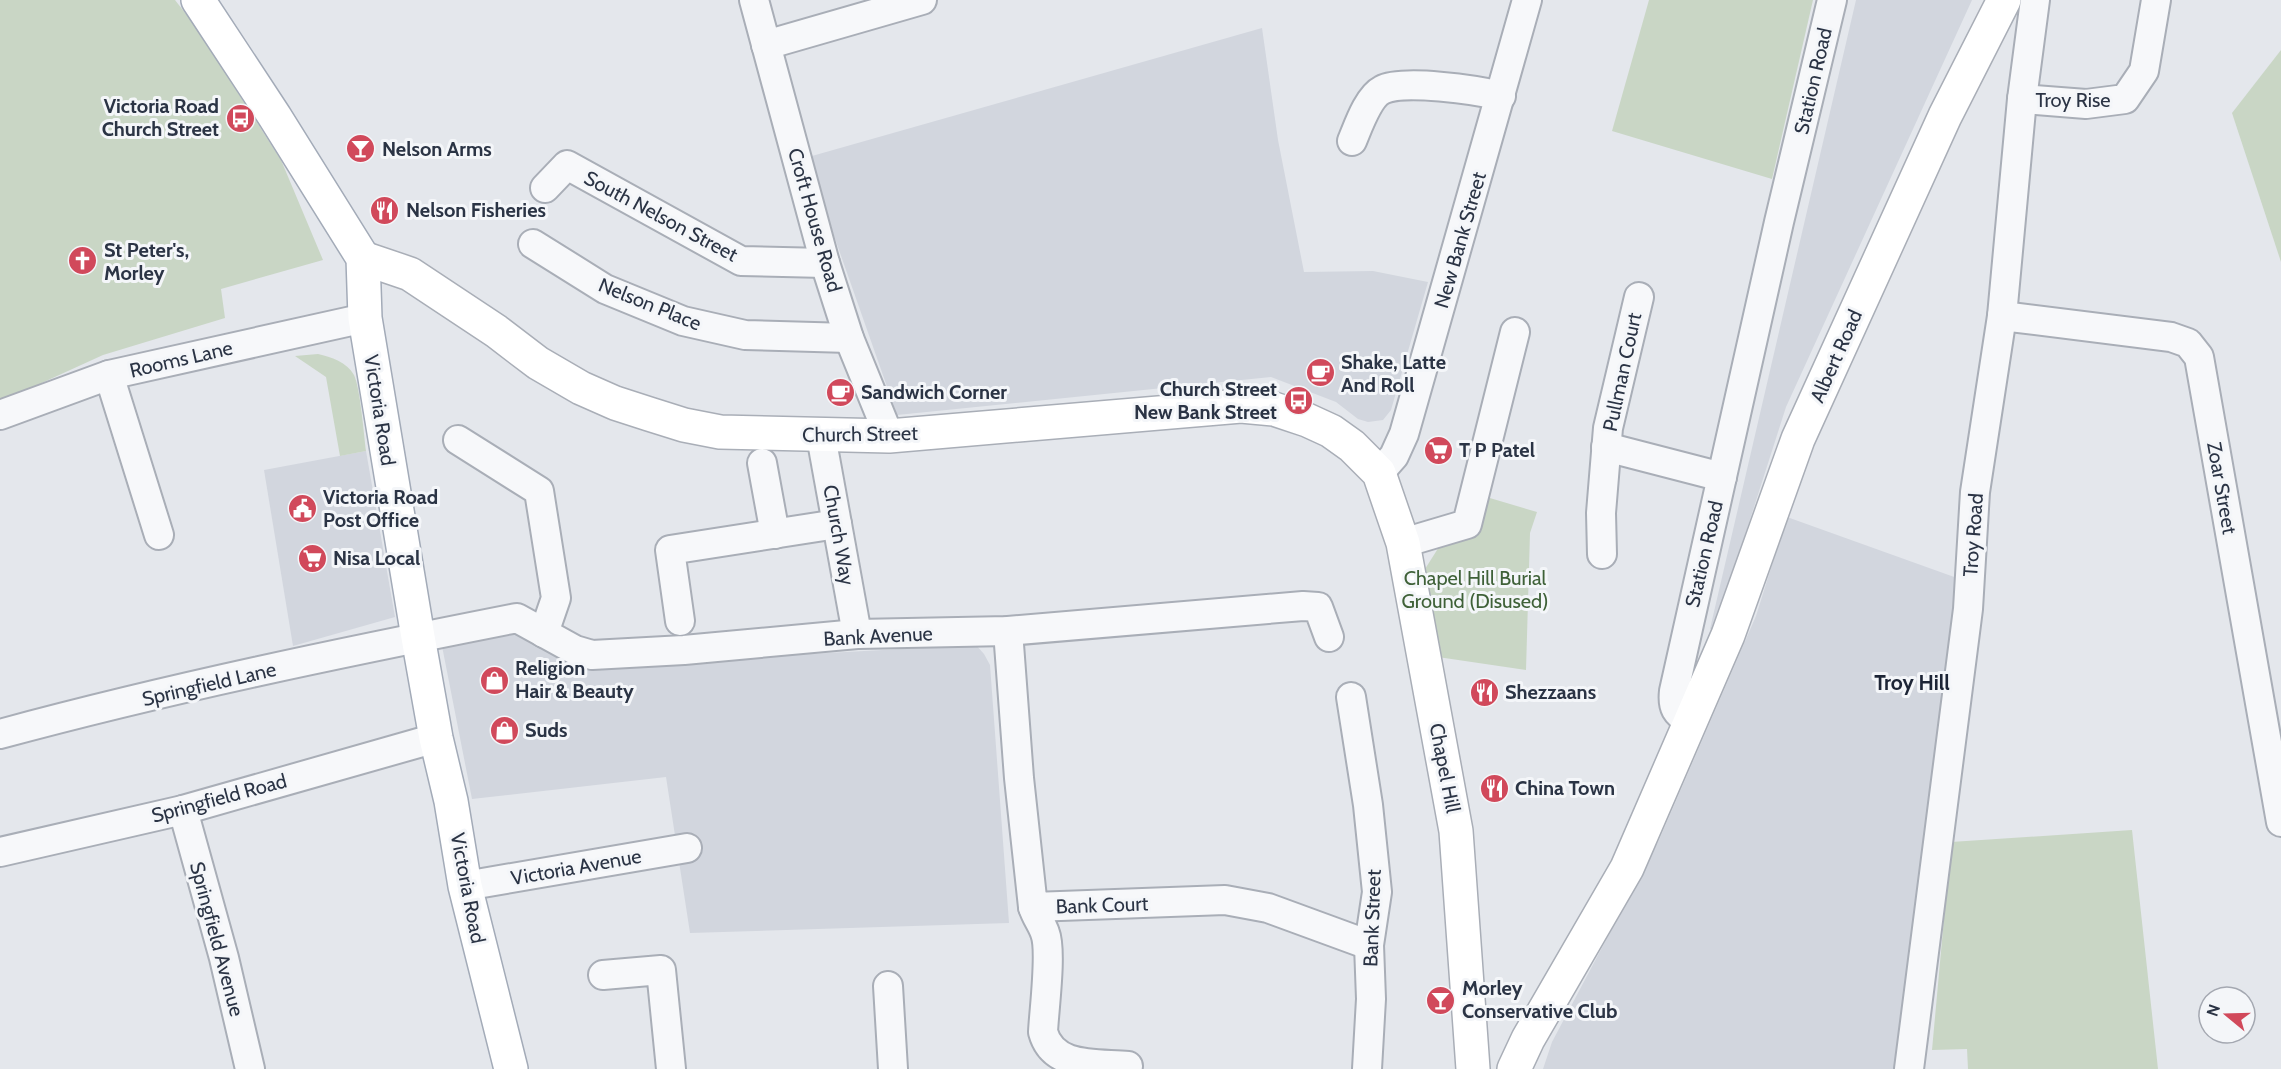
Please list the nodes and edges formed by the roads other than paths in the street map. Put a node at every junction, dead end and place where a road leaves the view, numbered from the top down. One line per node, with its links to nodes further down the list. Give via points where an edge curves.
1 (754, 0): 9 (street, Croft House Road)
2 (922, 0): 9 (street)
3 (1527, 0): 10 (street, New Bank Street)
4 (1832, 0): 30 (street, Station Road)
5 (2004, 0): 43 (main road, Albert Road, via 1945,116 1798,439 1728,635)
6 (2035, 0): 11 (street, Troy Road)
7 (2156, 0): 11 (street, Troy Rise, via 2144,71 2125,99 2086,104)
8 (201, 1): 15 (main road)
9 (766, 45): 16 (street, Croft House Road)
10 (1501, 96): 12 (street, via 1423,86 1380,90 1366,108); 29 (street, New Bank Street, via 1404,434 1394,456)
11 (2022, 99): 18 (street, Troy Road)
12 (1352, 141)
13 (545, 188): 16 (street, South Nelson Street, via 567,165 741,261)
14 (532, 244): 21 (street, Nelson Place, via 605,289 683,321 745,336)
15 (363, 258): 19 (main road, Victoria Road); 24 (main road, Church Street, via 410,274 538,363 615,404 720,432)
16 (825, 262): 21 (street, Croft House Road)
17 (1639, 297): 27 (street, Pullman Court)
18 (2002, 316): 47 (street, Zoar Street, via 2171,337 2188,343 2199,357); 63 (street, Troy Road, via 1975,492 1968,609)
19 (365, 318): 22 (street, Rooms Lane); 40 (main road, Victoria Road)
20 (1515, 332): 34 (street, via 1467,524)
21 (849, 338): 25 (street, Croft House Road)
22 (109, 375): 23 (street, Rooms Lane); 33 (street)
23 (0, 414)
24 (820, 436): 25 (main road, Church Street); 31 (street, Church Way)
25 (889, 436): 29 (main road, Church Street, via 1241,406 1274,409 1331,431)
26 (458, 440): 38 (street, via 539,491 556,598)
27 (1606, 447): 30 (street, Pullman Court); 35 (street, Pullman Court)
28 (762, 463): 32 (street)
29 (1379, 473): 34 (main road, Chapel Hill)
30 (1722, 477): 43 (street, Station Road, via 1672,701 1677,713)
31 (837, 524): 32 (street); 39 (street, Church Way)
32 (775, 534): 36 (street, via 670,550)
33 (159, 535)
34 (1403, 543): 61 (main road, Chapel Hill, via 1456,831)
35 (1602, 554)
36 (680, 621)
37 (1008, 631): 39 (street, Bank Avenue); 41 (street, Bank Avenue, via 1303,606 1318,607); 51 (street, Bank Court)
38 (544, 633): 39 (street, Bank Avenue, via 592,655); 40 (street, Bank Avenue, via 517,618)
39 (857, 634)
40 (418, 637): 44 (street, Springfield Lane, via 79,712); 45 (main road, Victoria Road)
41 (1329, 637)
42 (1351, 697): 52 (street, Bank Street, via 1375,860 1377,892)
43 (1690, 722): 62 (main road, via 1628,868)
44 (0, 734)
45 (436, 738): 46 (street, Springfield Road); 50 (main road, Victoria Road)
46 (183, 810): 49 (street, Springfield Road); 56 (street, Springfield Avenue)
47 (2281, 822)
48 (687, 848): 50 (street, Victoria Avenue)
49 (0, 852)
50 (465, 886): 57 (main road, Victoria Road)
51 (1033, 907): 52 (street, Bank Court, via 1225,900 1269,908); 55 (street, via 1048,946 1043,1032 1046,1043 1067,1060)
52 (1369, 945): 60 (street, Bank Street)
53 (603, 975): 58 (street, via 662,970)
54 (888, 986): 59 (street)
55 (1128, 1066)
56 (250, 1069)
57 (511, 1069)
58 (671, 1069)
59 (893, 1069)
60 (1367, 1069)
61 (1473, 1069)
62 (1514, 1069)
63 (1909, 1069)

